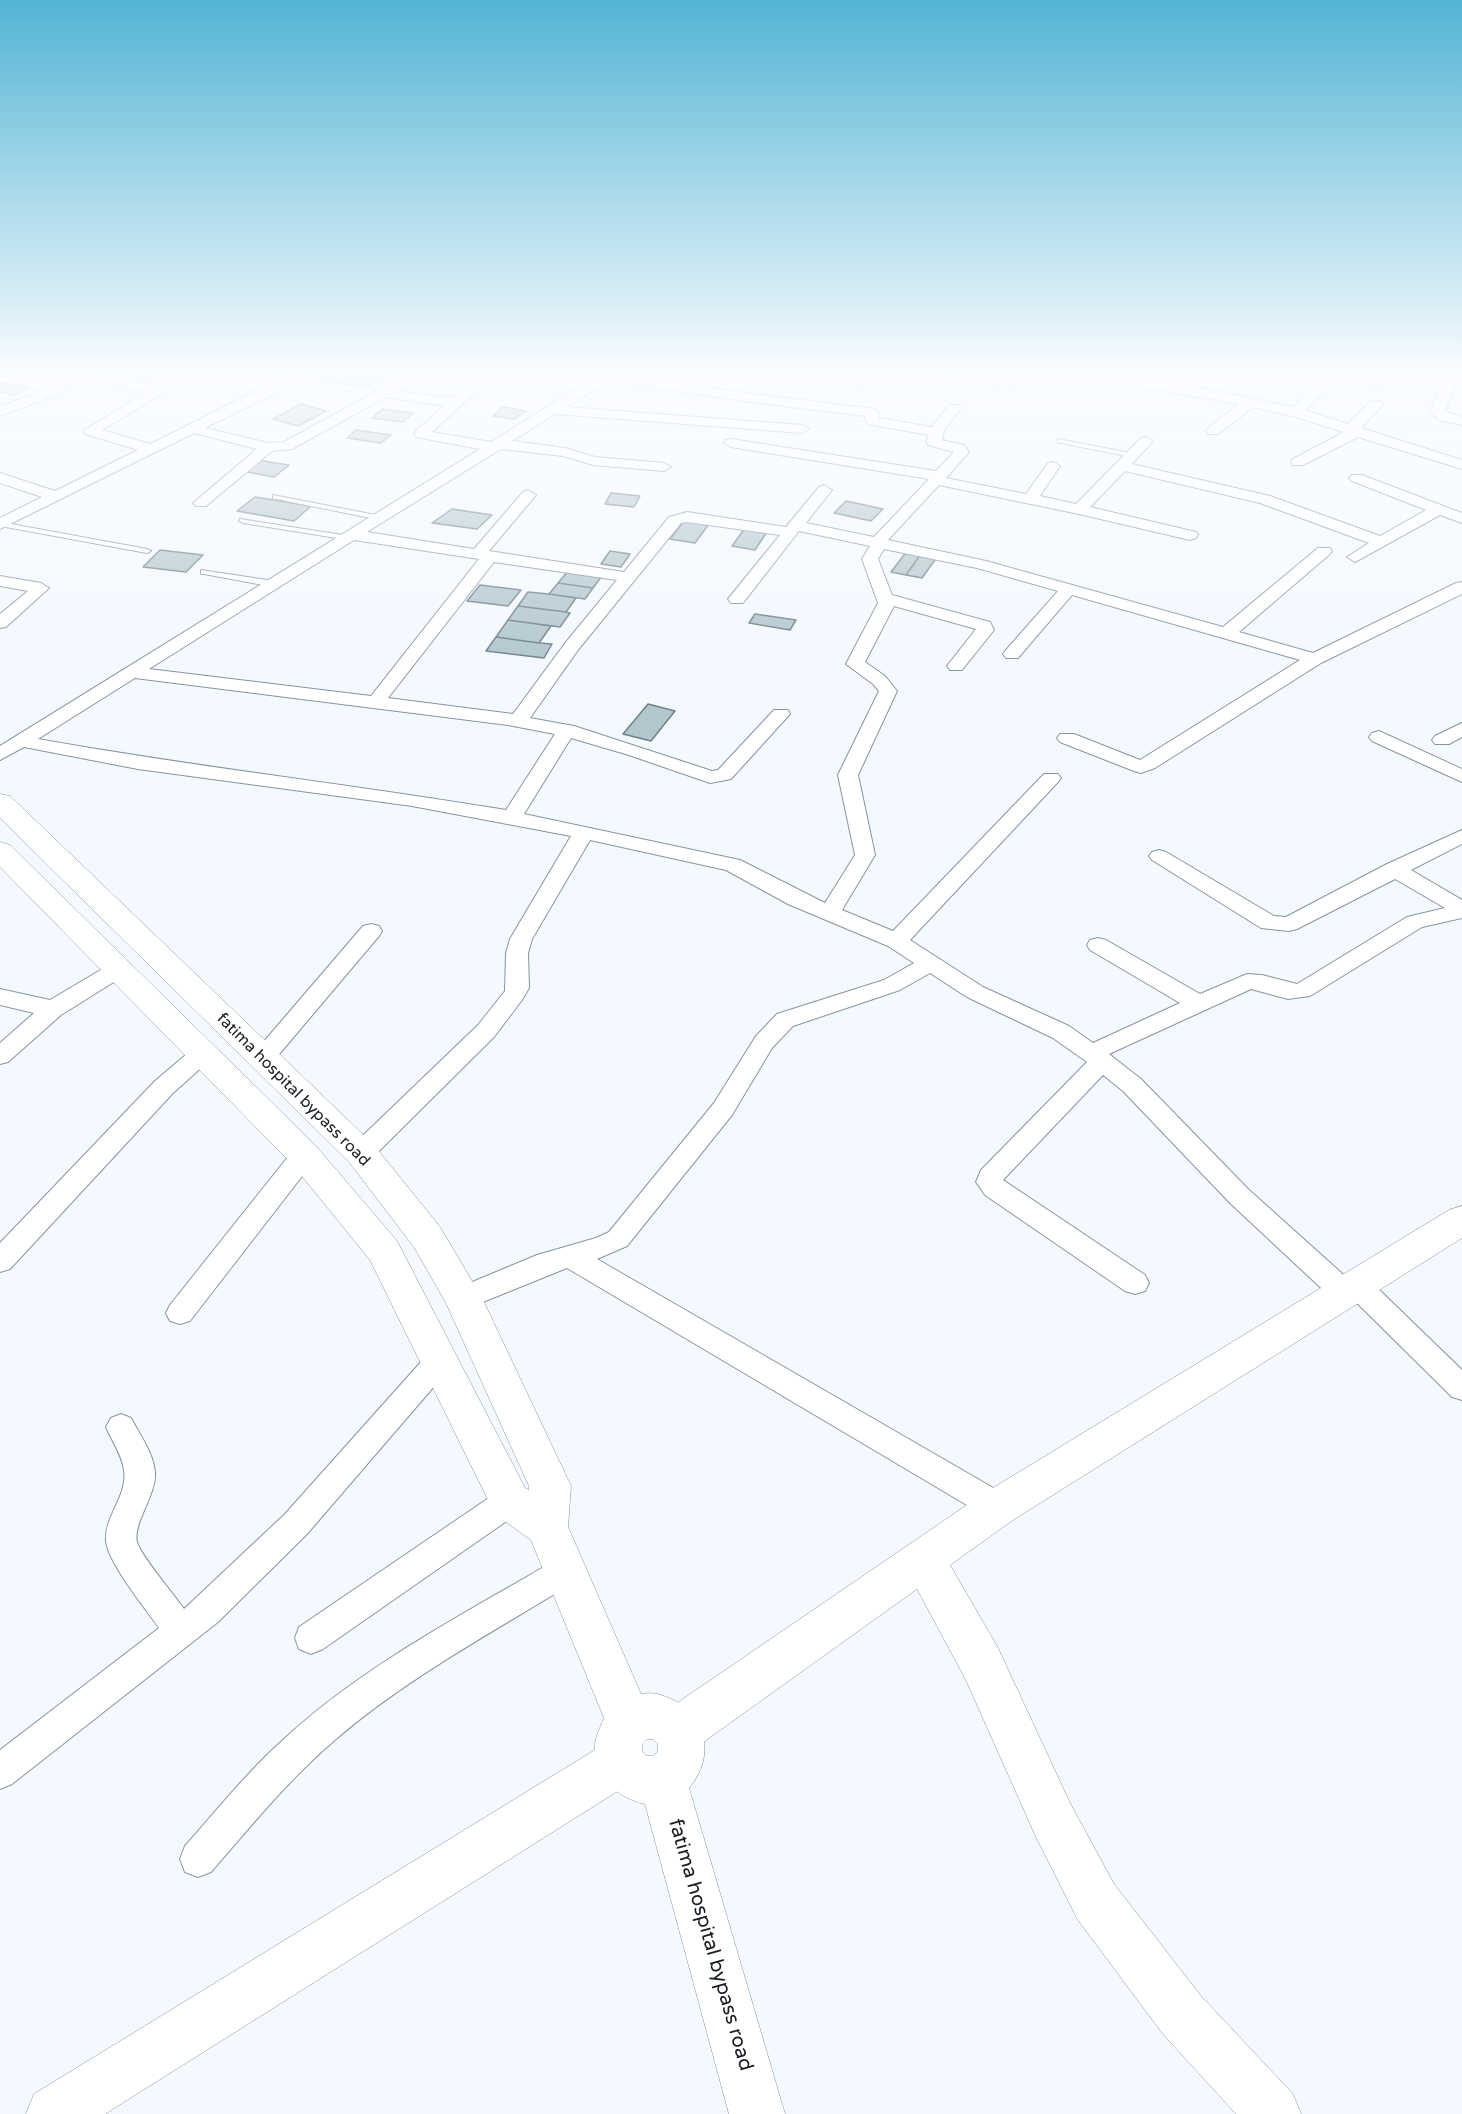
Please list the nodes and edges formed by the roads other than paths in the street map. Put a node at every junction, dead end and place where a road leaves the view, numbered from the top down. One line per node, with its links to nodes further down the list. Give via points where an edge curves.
1 (107, 471): 14 (street)
2 (240, 471): 17 (street)
3 (456, 471): 20 (street)
4 (893, 471): 10 (street)
5 (944, 471): 10 (street)
6 (1050, 471): 16 (street)
7 (1117, 471): 18 (street)
8 (1162, 471): 27 (street, via 1265,498)
9 (0, 478): 14 (street)
10 (937, 478): 16 (street); 28 (street)
11 (1357, 478): 19 (street)
12 (824, 490): 24 (street)
13 (528, 495): 31 (street)
14 (55, 496): 23 (street)
15 (276, 497): 20 (lane)
16 (1030, 499): 18 (street)
17 (201, 503)
18 (1079, 509): 25 (street)
19 (1439, 510): 21 (street); 27 (street)
20 (381, 518): 26 (street)
21 (1462, 518)
22 (243, 521): 26 (lane)
23 (0, 524): 29 (lane)
24 (793, 529): 28 (street); 34 (street, via 680,518); 39 (street)
25 (1190, 535)
26 (351, 537): 31 (street); 36 (street)
27 (1382, 542): 32 (street)
28 (878, 543): 38 (street, via 980,564); 40 (street, via 870,559)
29 (147, 551)
30 (1324, 551): 42 (street)
31 (484, 555): 34 (street); 47 (street)
32 (1355, 557)
33 (204, 573): 36 (lane)
34 (627, 577): 49 (street)
35 (0, 581): 41 (street, via 41,588)
36 (274, 585): 46 (street)
37 (1462, 587): 44 (street)
38 (1069, 590): 42 (street); 43 (street)
39 (737, 599)
40 (887, 599): 45 (street, via 984,626 985,630); 69 (street, via 854,661 888,691 848,775 865,855)
41 (0, 623)
42 (1226, 634): 44 (street)
43 (1012, 654)
44 (1315, 659): 53 (street, via 1141,767)
45 (956, 666)
46 (132, 672): 47 (street); 55 (street)
47 (376, 702): 49 (street)
48 (781, 714): 51 (street, via 724,775 717,777)
49 (518, 721): 51 (street)
50 (1462, 729): 54 (street)
51 (567, 730): 60 (street)
52 (1379, 737): 57 (street)
53 (1067, 738)
54 (1442, 740)
55 (20, 741): 56 (street); 60 (street, via 138,763)
56 (0, 754)
57 (1462, 776)
58 (1051, 778): 71 (street)
59 (0, 802): 66 (main road, fatima hospital bypass road)
60 (512, 817): 61 (street)
61 (584, 832): 69 (street, via 733,865); 82 (street, via 521,939 514,995 486,1031)
62 (1462, 836): 65 (street)
63 (0, 851): 68 (main road)
64 (1159, 856): 65 (street, via 1278,925 1289,924)
65 (1394, 869): 67 (street)
66 (96, 896): 68 (main road); 81 (main road, fatima hospital bypass road)
67 (1462, 910): 76 (street, via 1415,922 1302,991 1285,991 1258,980)
68 (60, 912): 74 (main road)
69 (830, 913): 71 (street)
70 (371, 931): 81 (street)
71 (896, 941): 73 (street)
72 (1098, 945): 76 (street)
73 (931, 963): 80 (street, via 975,992 1060,1032); 85 (street, via 892,985 785,1020 764,1042 723,1109 627,1230 604,1246)
74 (117, 970): 77 (street); 78 (main road)
75 (0, 997): 77 (street)
76 (1199, 1004): 80 (street)
77 (52, 1009): 79 (street)
78 (203, 1053): 83 (main road); 86 (street, via 165,1087)
79 (0, 1056)
80 (1096, 1057): 87 (street, via 989,1182); 88 (street, via 1132,1085 1239,1196)
81 (262, 1059): 82 (main road, fatima hospital bypass road)
82 (361, 1153): 89 (main road, fatima hospital bypass road, via 427,1237)
83 (304, 1155): 90 (street); 91 (main road, via 384,1251)
84 (1462, 1220): 88 (main road)
85 (570, 1256): 89 (street); 95 (street)
86 (0, 1261)
87 (1135, 1283)
88 (1351, 1289): 92 (street); 95 (main road)
89 (463, 1298): 96 (main road, fatima hospital bypass road, via 550,1486)
90 (180, 1313)
91 (439, 1361): 94 (main road); 99 (street, via 296,1524 207,1611)
92 (1462, 1388)
93 (121, 1427): 99 (street, via 140,1475 120,1539)
94 (510, 1501): 96 (main road); 100 (street)
95 (998, 1507): 97 (main road)
96 (547, 1527): 98 (main road, fatima hospital bypass road)
97 (923, 1558): 101 (main road); 106 (main road, via 982,1664 1053,1821 1096,1902 1182,2015)
98 (565, 1571): 101 (main road, fatima hospital bypass road); 103 (street, via 411,1665 341,1714 297,1751)
99 (180, 1631): 102 (street)
100 (311, 1638)
101 (648, 1748): 104 (main road); 105 (main road, fatima hospital bypass road)
102 (0, 1772)
103 (198, 1859)
104 (54, 2114)
105 (758, 2114)
106 (1273, 2114)

